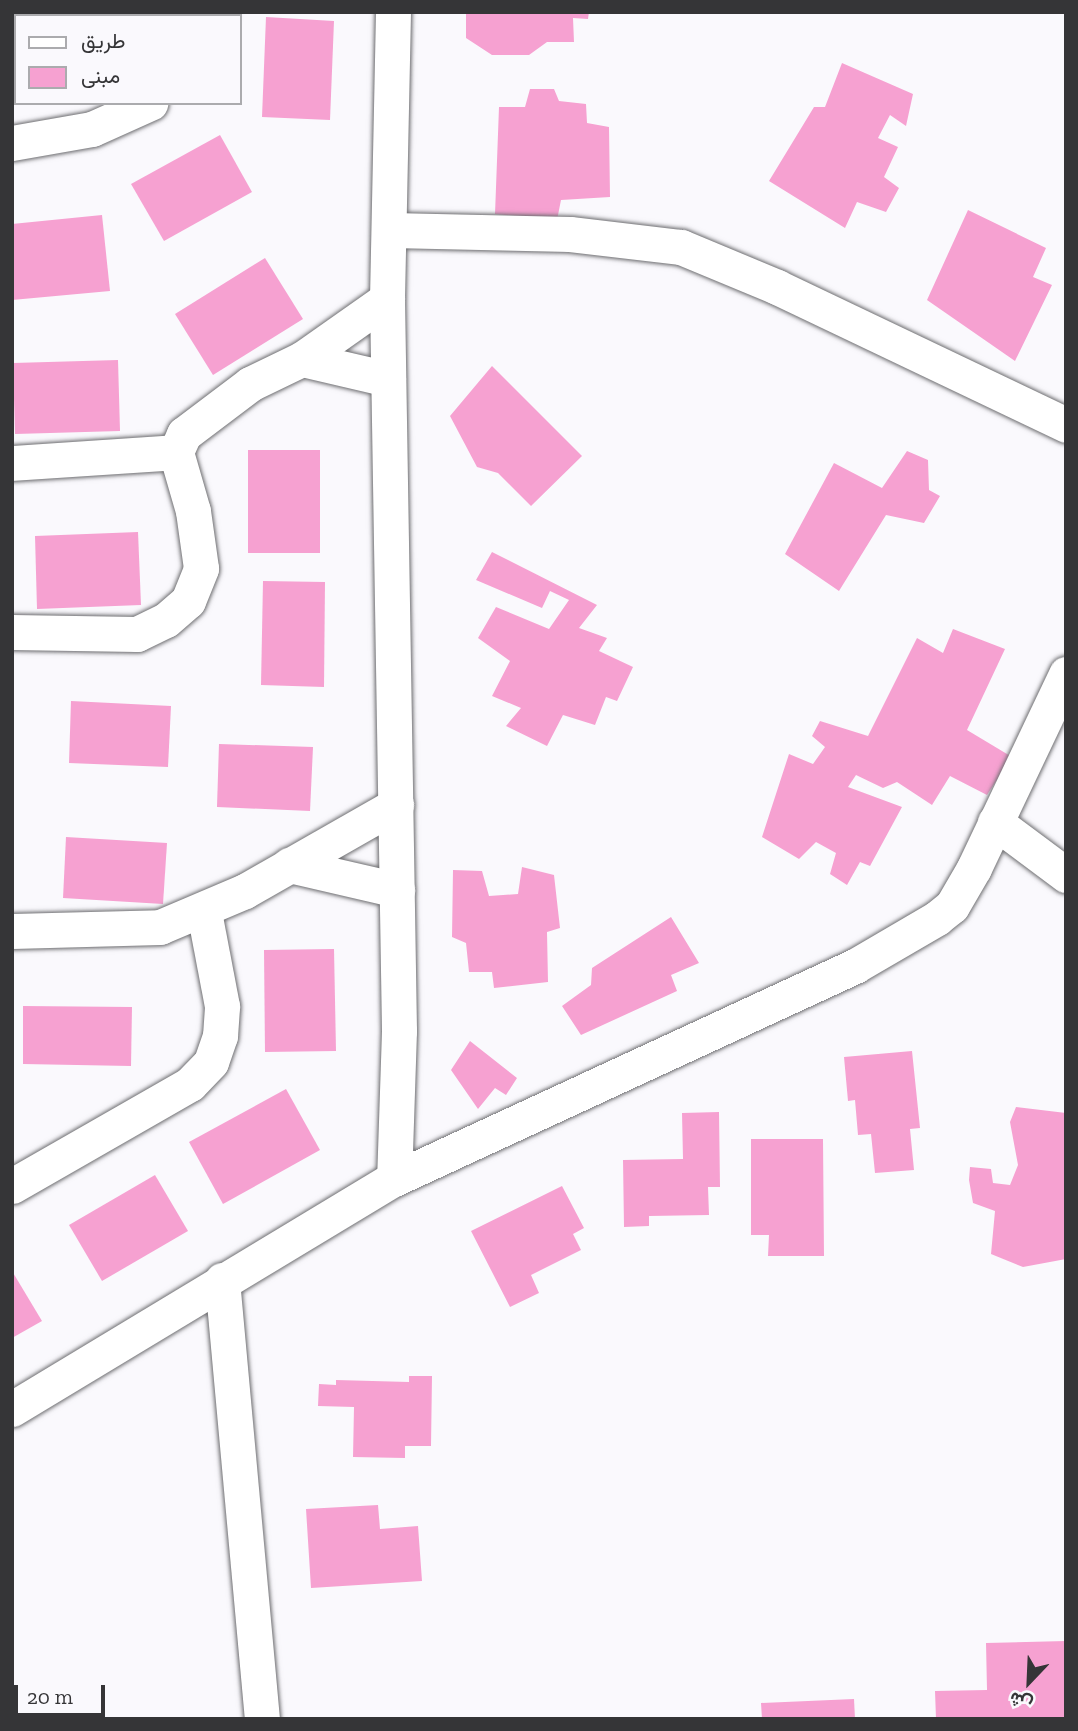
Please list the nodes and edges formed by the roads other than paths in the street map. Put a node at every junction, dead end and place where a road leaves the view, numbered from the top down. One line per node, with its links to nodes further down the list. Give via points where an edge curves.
1 (393, 12): 4 (street)
2 (146, 105): 3 (street, via 92,129)
3 (12, 144)
4 (391, 230): 5 (street); 8 (street, via 570,234 681,247 742,270)
5 (387, 299): 6 (street, via 344,325); 7 (street)
6 (302, 359): 7 (street); 9 (street, via 250,384 202,417 184,434)
7 (388, 379): 13 (street)
8 (1066, 425)
9 (176, 452): 10 (street); 11 (street, via 193,511 201,568 188,601 166,620 137,634)
10 (12, 463)
11 (12, 632)
12 (1066, 674): 14 (street)
13 (396, 805): 15 (street); 17 (street)
14 (995, 822): 16 (street); 20 (street, via 952,906 902,940 855,966)
15 (289, 864): 17 (street); 18 (street)
16 (1066, 875)
17 (397, 890): 20 (street, via 400,1031)
18 (204, 912): 19 (street, via 160,927); 21 (street, via 222,1006 220,1036 211,1062 180,1090)
19 (12, 931)
20 (394, 1179): 22 (street)
21 (12, 1186)
22 (222, 1280): 23 (street); 24 (street)
23 (12, 1409)
24 (262, 1719)

